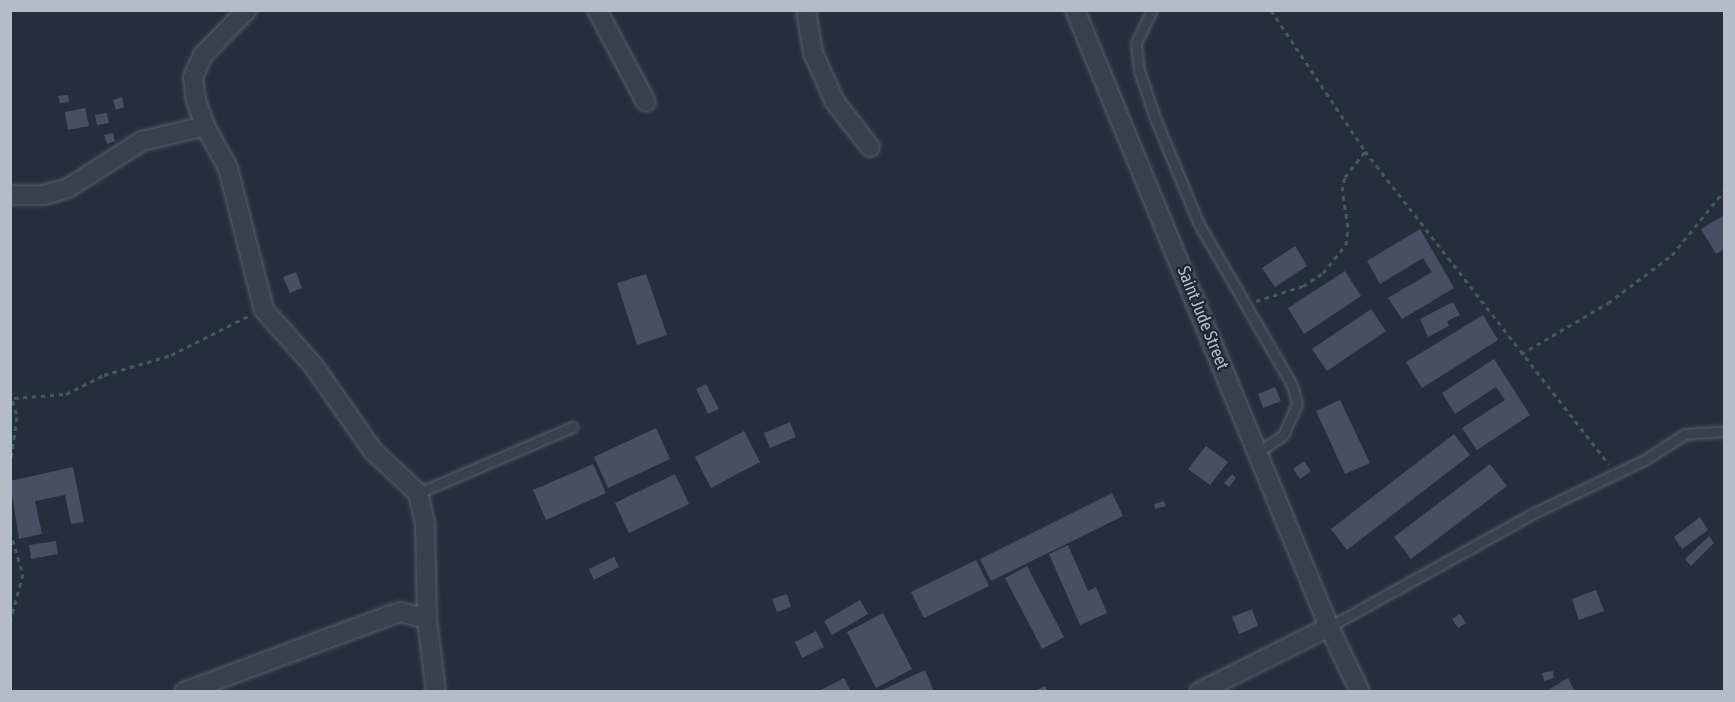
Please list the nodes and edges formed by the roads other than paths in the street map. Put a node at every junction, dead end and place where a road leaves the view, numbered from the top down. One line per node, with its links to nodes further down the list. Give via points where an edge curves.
1 (247, 10): 7 (street, via 203,55 193,77)
2 (597, 10): 6 (street)
3 (806, 10): 8 (street, via 813,53 835,102)
4 (1075, 10): 12 (street, Saint Jude Street)
5 (1152, 10): 12 (lane, via 1136,42 1139,70 1199,224 1292,385 1297,404 1283,435)
6 (646, 102)
7 (205, 126): 9 (street, via 142,141 68,188 44,195); 13 (street, via 228,168 264,310 313,365 374,452)
8 (870, 147)
9 (10, 195)
10 (572, 427): 13 (lane)
11 (1725, 432): 15 (lane, via 1685,434)
12 (1259, 452): 15 (street, Saint Jude Street)
13 (418, 493): 14 (street, via 425,523)
14 (427, 619): 16 (street, via 394,614); 17 (street)
15 (1329, 627): 18 (street); 19 (street, Saint Jude Street)
16 (184, 692)
17 (436, 692)
18 (1199, 692)
19 (1360, 692)

